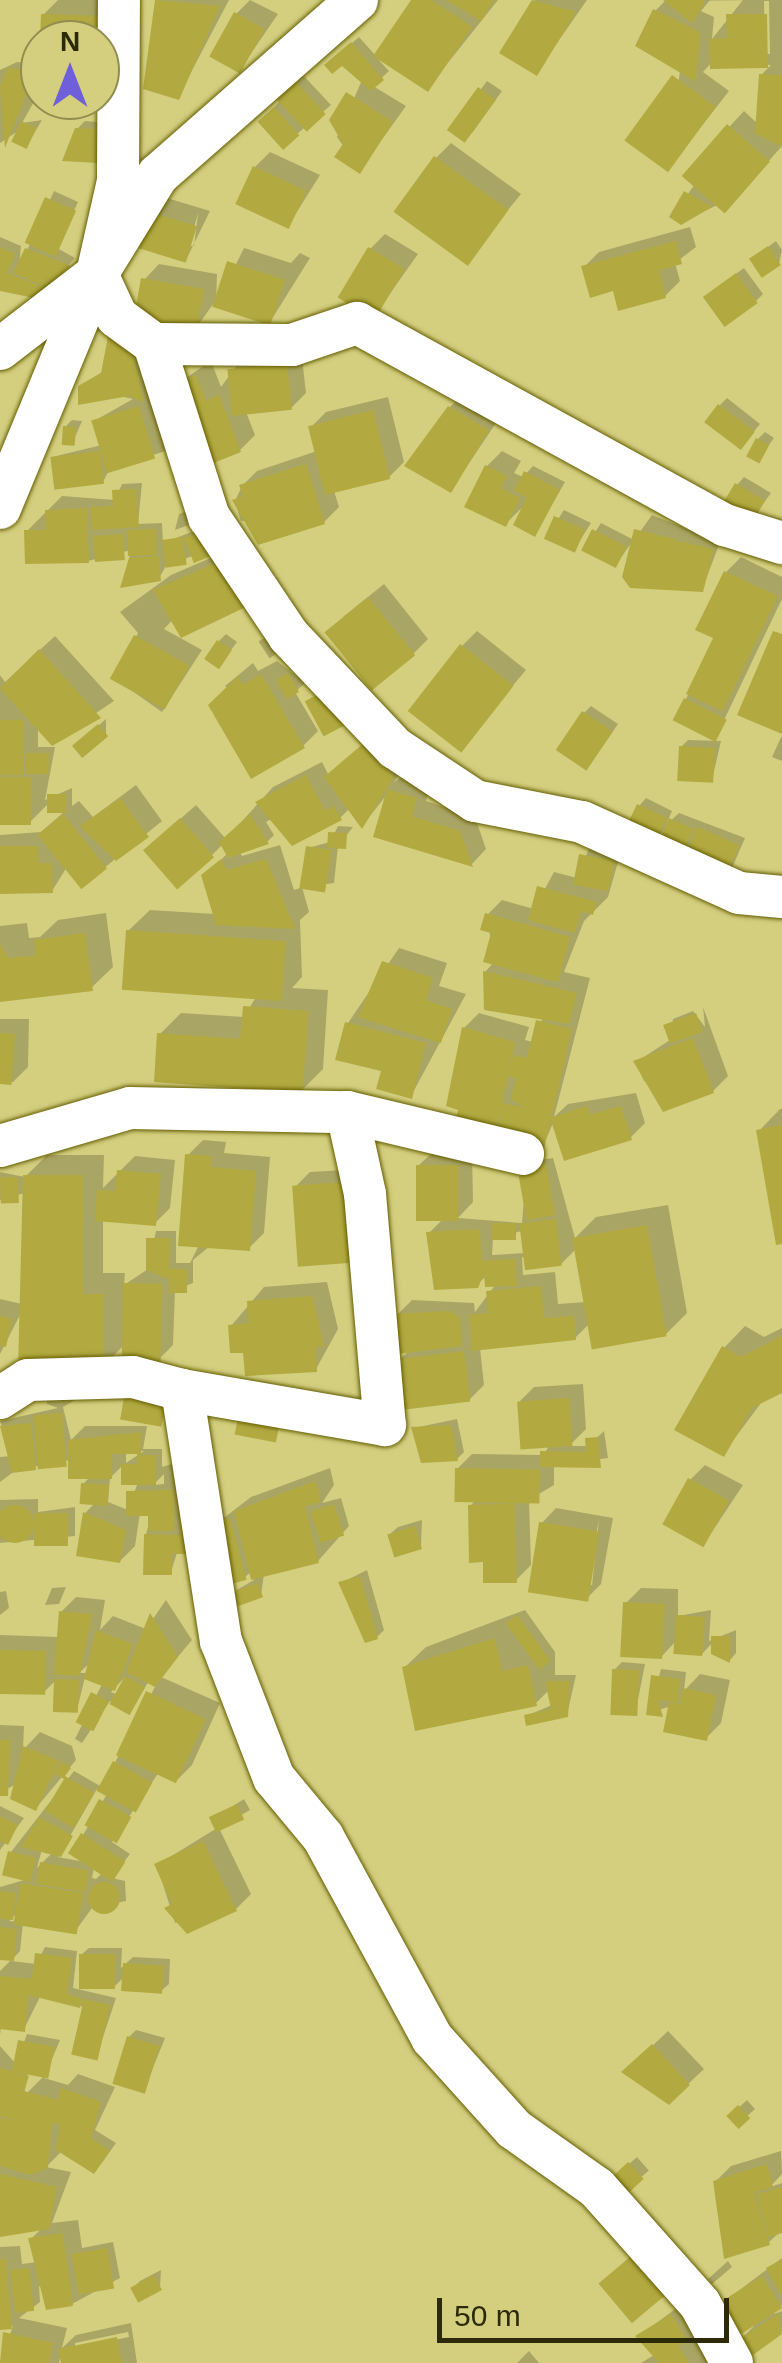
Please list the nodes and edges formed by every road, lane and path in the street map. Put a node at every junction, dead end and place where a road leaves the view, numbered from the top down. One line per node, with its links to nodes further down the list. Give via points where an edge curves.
1 (118, 0): 3 (street, via 118,181)
2 (357, 0): 3 (street, via 158,175)
3 (98, 274): 4 (street, via 117,317); 5 (street); 6 (street)
4 (154, 344): 7 (street, via 292,345 357,323 725,525); 8 (street, via 209,517 288,636 395,748 475,801 582,822 739,893)
5 (0, 348)
6 (0, 508)
7 (782, 543)
8 (782, 896)
9 (347, 1112): 10 (street, via 130,1108); 11 (street); 12 (street, via 365,1194 385,1426)
10 (0, 1146)
11 (523, 1154)
12 (182, 1390): 13 (street, via 133,1377 28,1380); 14 (street, via 220,1641 274,1778 323,1837 432,2038 514,2129 597,2188 700,2304)
13 (0, 1398)
14 (732, 2363)

